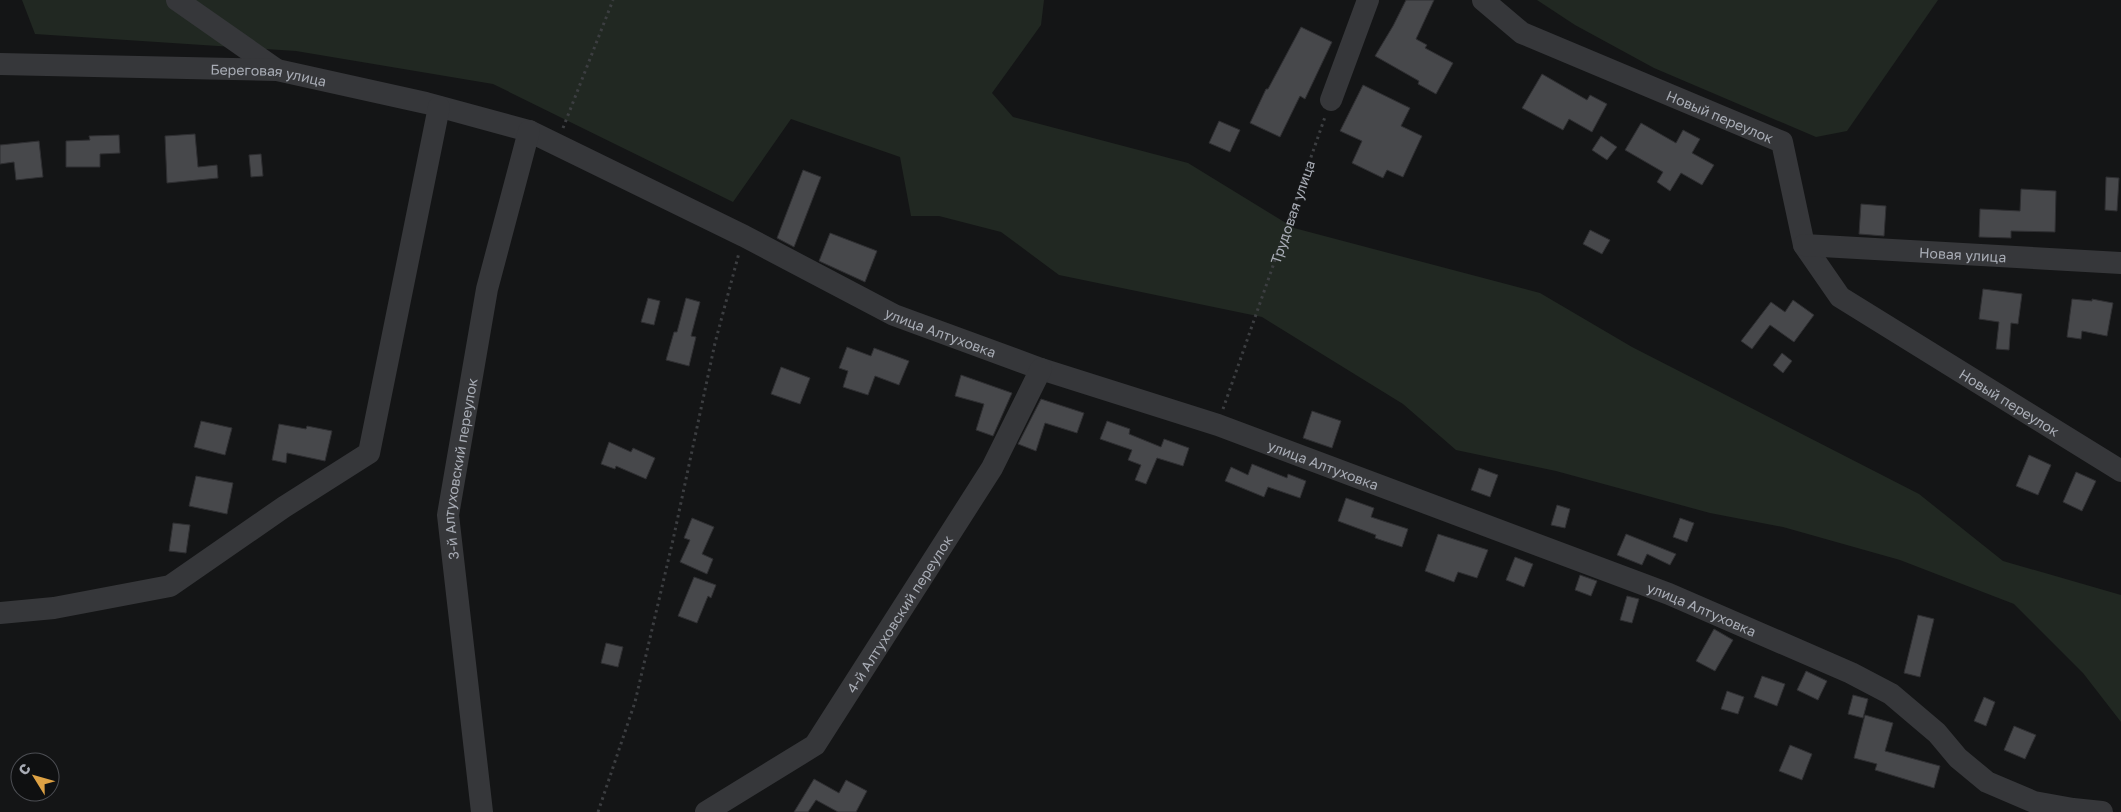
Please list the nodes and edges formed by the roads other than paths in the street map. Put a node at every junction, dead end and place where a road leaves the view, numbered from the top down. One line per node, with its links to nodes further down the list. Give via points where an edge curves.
1 (178, 0): 5 (street)
2 (1368, 0): 6 (street)
3 (1483, 0): 9 (street, Новый переулок, via 1522,33 1782,142)
4 (0, 64): 5 (street, Береговая улица)
5 (277, 70): 7 (street, Береговая улица)
6 (1331, 100)
7 (439, 107): 8 (street, Береговая улица); 13 (street, via 369,453 170,586 54,608)
8 (530, 131): 11 (street, улица Алтуховка, via 744,236 894,316); 14 (street, 3-й Алтуховский переулок, via 487,288 448,515)
9 (1804, 246): 10 (street, Новая улица); 12 (street, Новый переулок, via 1840,297)
10 (2121, 263)
11 (1041, 369): 15 (street, 4-й Алтуховский переулок, via 992,468 815,745); 16 (street, улица Алтуховка, via 1218,425 1669,594 1842,669 1891,694 1987,782 2034,802)
12 (2121, 471)
13 (0, 613)
14 (482, 812)
15 (706, 812)
16 (2102, 812)

